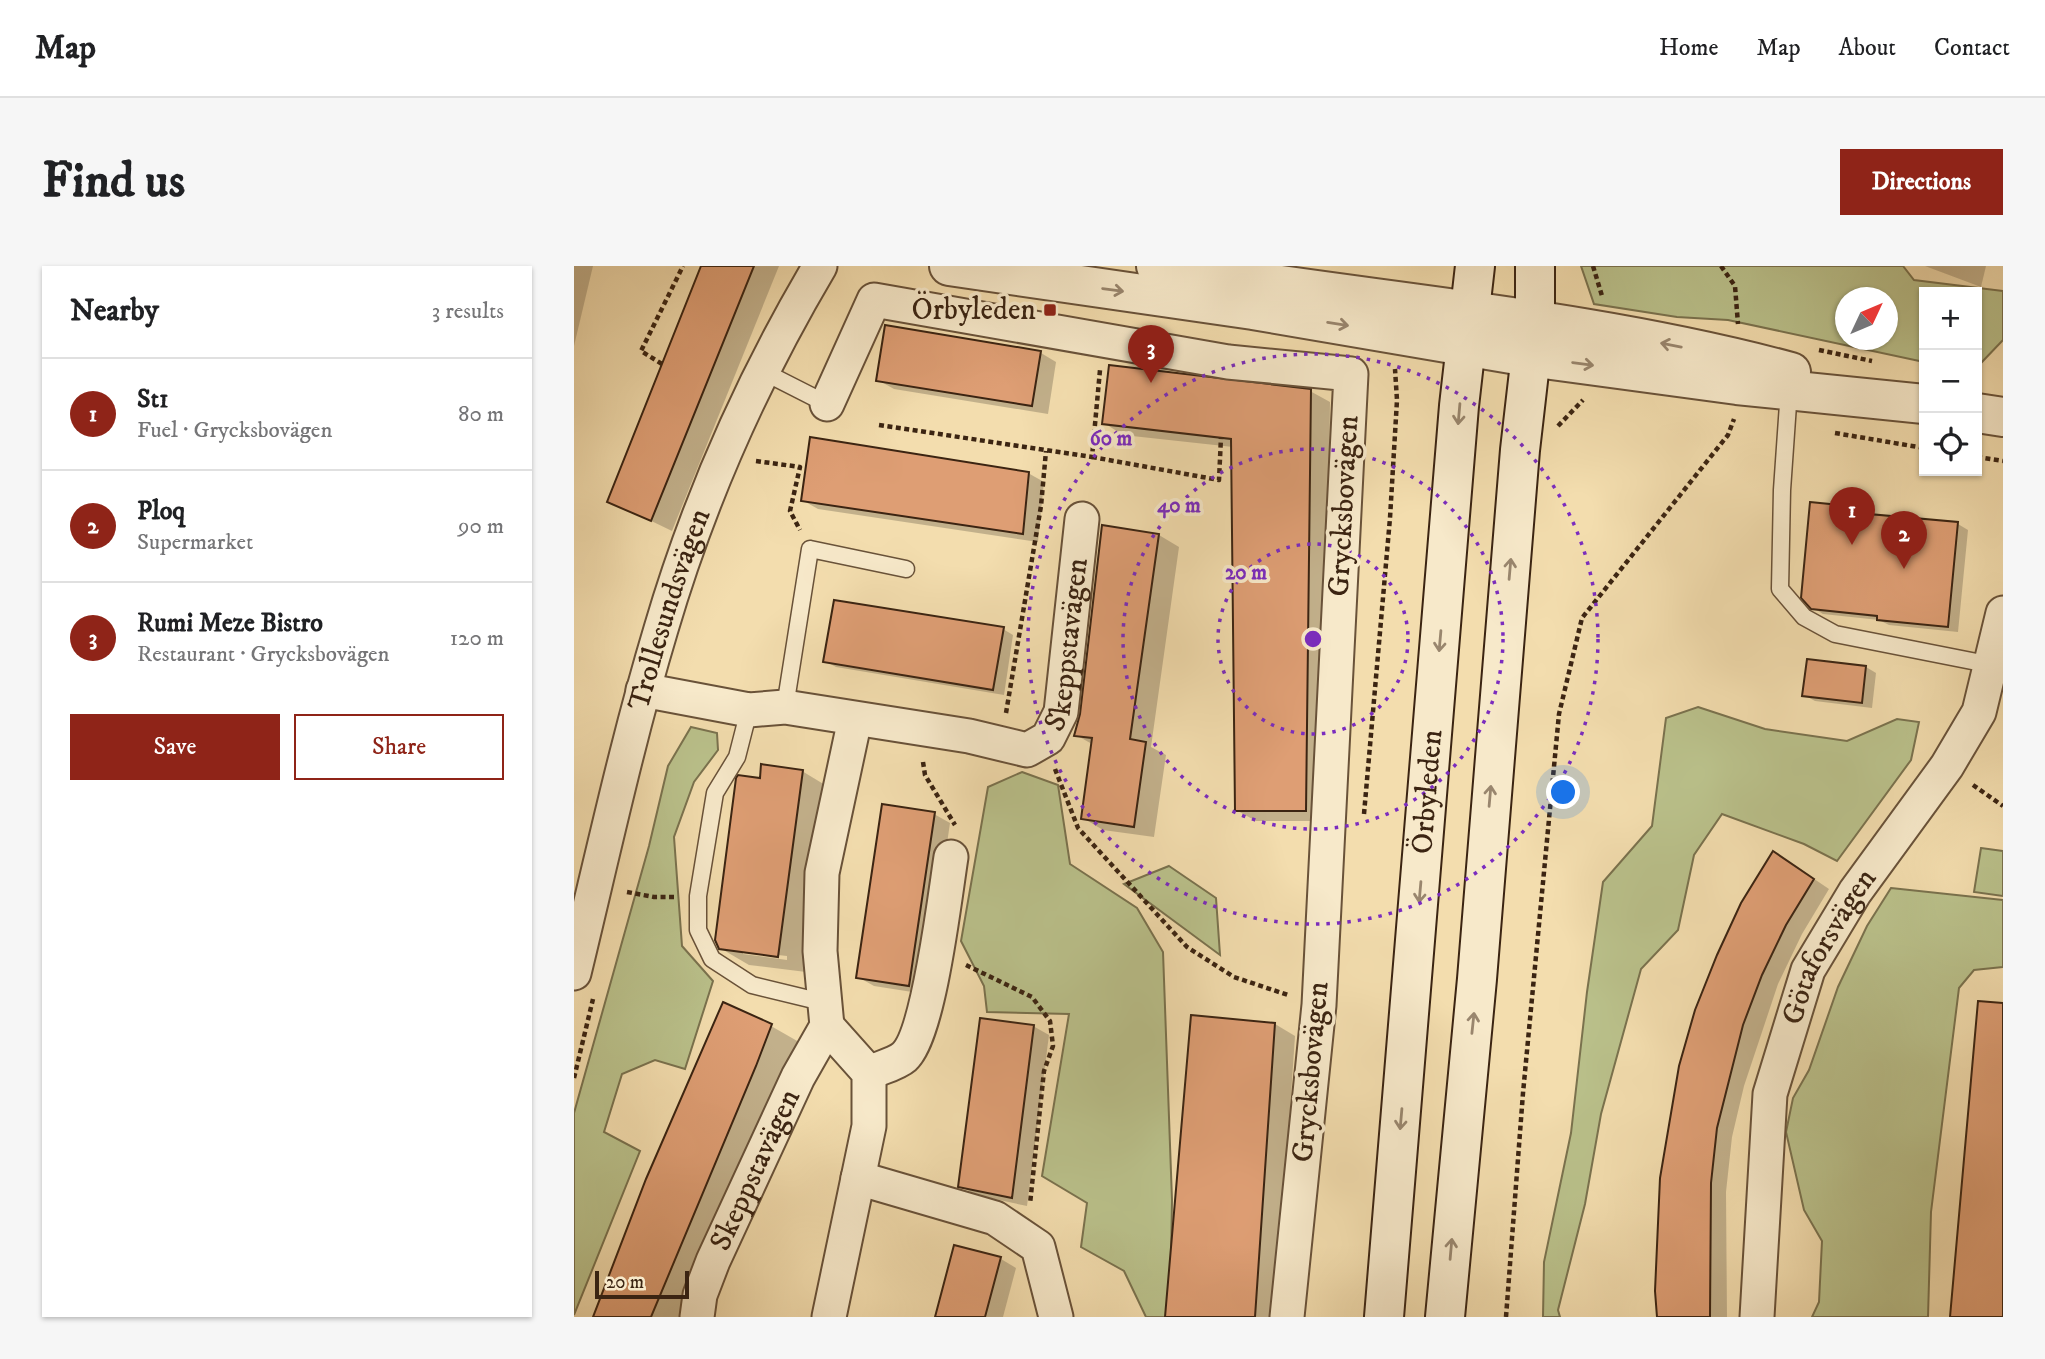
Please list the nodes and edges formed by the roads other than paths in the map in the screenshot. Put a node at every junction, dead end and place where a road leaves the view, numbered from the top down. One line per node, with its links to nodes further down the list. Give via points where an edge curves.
1 (820, 266): 10 (street, Trollesundsvägen)
2 (949, 266): 7 (main road, one-way to 7, via 1253,310)
3 (1156, 266): 7 (main road)
4 (1475, 266): 7 (main road, Örbyleden)
5 (1535, 266): 6 (main road, Örbyleden)
6 (1535, 320): 7 (main road); 8 (main road, Örbyleden); 9 (main road, one-way to 6)
7 (1468, 328): 8 (main road); 32 (main road, Örbyleden, one-way to 32)
8 (1530, 357): 9 (main road, one-way to 9); 33 (main road, Örbyleden, one-way to 8)
9 (1794, 369): 11 (main road); 18 (lane, via 1782,490 1780,589 1804,617 1835,634)
10 (762, 371): 12 (lane); 19 (street, Trollesundsvägen, via 693,534)
11 (1900, 389)
12 (827, 404): 31 (street, Grycksbovägen, via 874,300 1228,362 1351,374 1319,1005)
13 (1982, 413): 14 (main road)
14 (2003, 417)
15 (1082, 519): 22 (street, Skeppstavägen, via 1061,712 1048,738 1027,750)
16 (906, 569): 20 (lane, via 810,549)
17 (2003, 613): 18 (street, Götaforsvägen)
18 (1992, 665): 34 (street, Götaforsvägen, via 1979,712 1947,766 1854,892 1808,970 1770,1094)
19 (643, 690): 21 (street, Skeppstavägen); 24 (street, Trollesundsvägen)
20 (785, 707): 21 (street, Skeppstavägen); 22 (street, Skeppstavägen)
21 (749, 710): 25 (lane, via 737,757 715,793 698,896 698,930 712,960 752,985)
22 (855, 719): 25 (street, via 822,873 820,951)
23 (951, 858): 26 (street, via 920,1024 905,1057)
24 (574, 973)
25 (827, 1015): 26 (street); 28 (street, Skeppstavägen, via 713,1261)
26 (869, 1073): 27 (street, via 869,1126)
27 (858, 1178): 29 (street); 30 (street, via 995,1218 1038,1247)
28 (697, 1317)
29 (829, 1317)
30 (1056, 1317)
31 (1287, 1317)
32 (1384, 1317)
33 (1445, 1317)
34 (1758, 1317)

